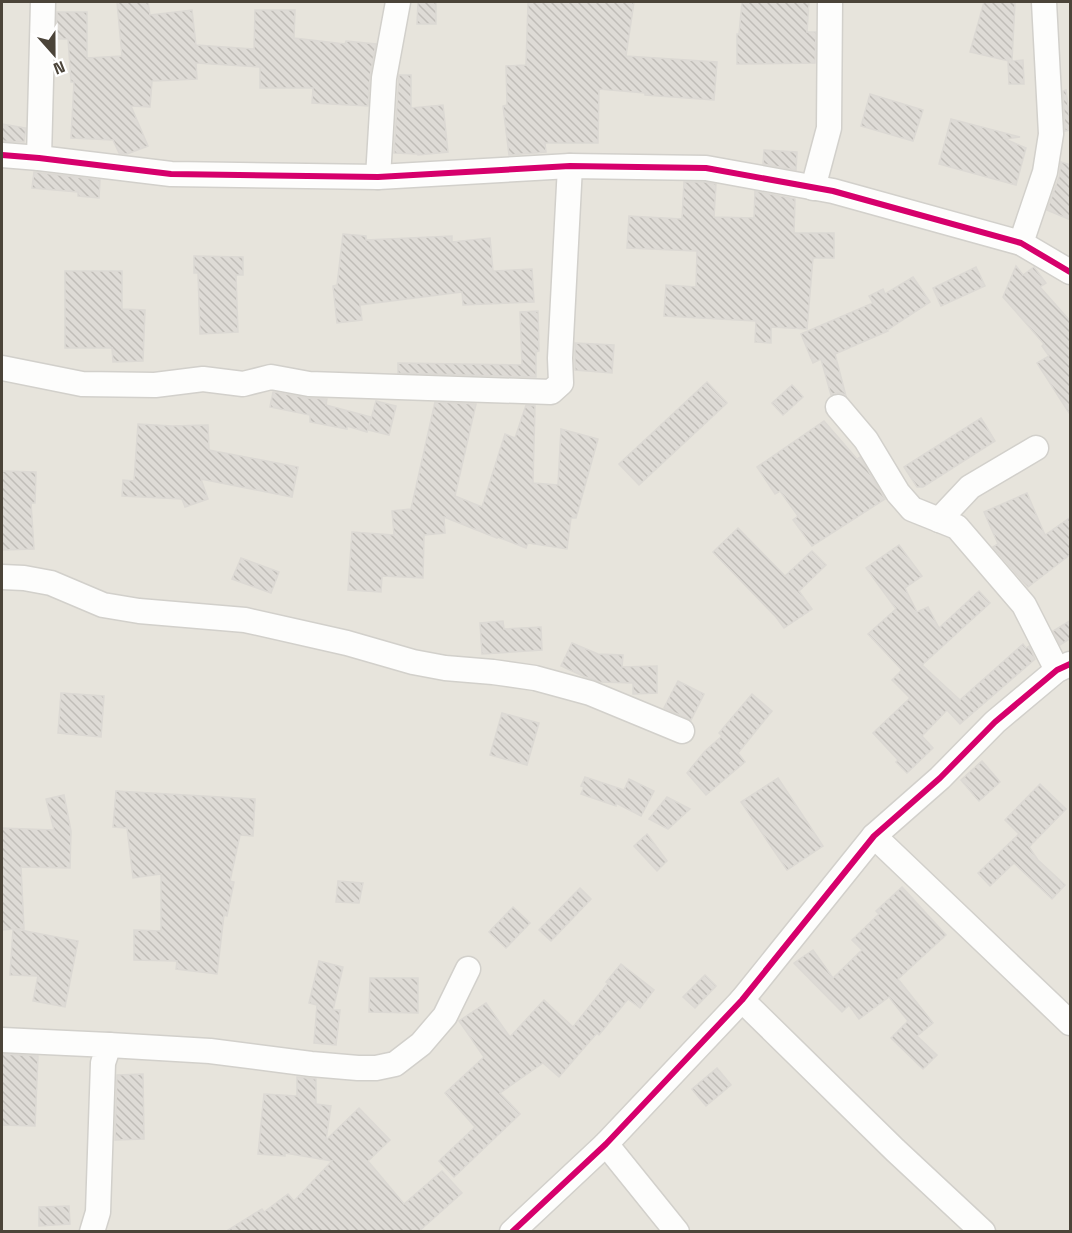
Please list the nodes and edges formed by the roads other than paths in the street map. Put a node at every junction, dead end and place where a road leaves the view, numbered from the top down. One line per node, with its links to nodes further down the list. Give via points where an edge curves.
1 (43, 2): 6 (street)
2 (398, 2): 8 (street, via 384,78)
3 (830, 2): 9 (street, via 829,128)
4 (1044, 2): 10 (street, via 1051,134 1045,172)
5 (2, 154): 6 (street)
6 (39, 158): 8 (street, via 171,174)
7 (570, 166): 8 (street); 9 (street, via 706,168); 12 (street, via 561,383 551,392 309,384 272,377 243,384 204,380 155,386 82,384)
8 (378, 177)
9 (813, 188): 10 (street)
10 (1021, 243): 11 (street)
11 (1071, 272)
12 (2, 368)
13 (838, 407): 15 (street, via 866,440 912,509)
14 (1035, 448): 15 (street, via 970,487)
15 (939, 520): 17 (street, via 957,527 1024,604)
16 (2, 577): 18 (street, via 51,583 103,605 245,620 413,662 535,678 590,693)
17 (1064, 667): 19 (street, via 995,722 940,778)
18 (682, 731)
19 (874, 836): 21 (street); 22 (street)
20 (468, 969): 24 (street, via 445,1016 421,1044 394,1064 376,1068)
21 (742, 1000): 25 (street); 29 (street)
22 (1071, 1023)
23 (2, 1040): 24 (street)
24 (109, 1046): 26 (street, via 102,1063 98,1212)
25 (606, 1144): 27 (street); 28 (street)
26 (92, 1232)
27 (512, 1232)
28 (677, 1232)
29 (982, 1232)

